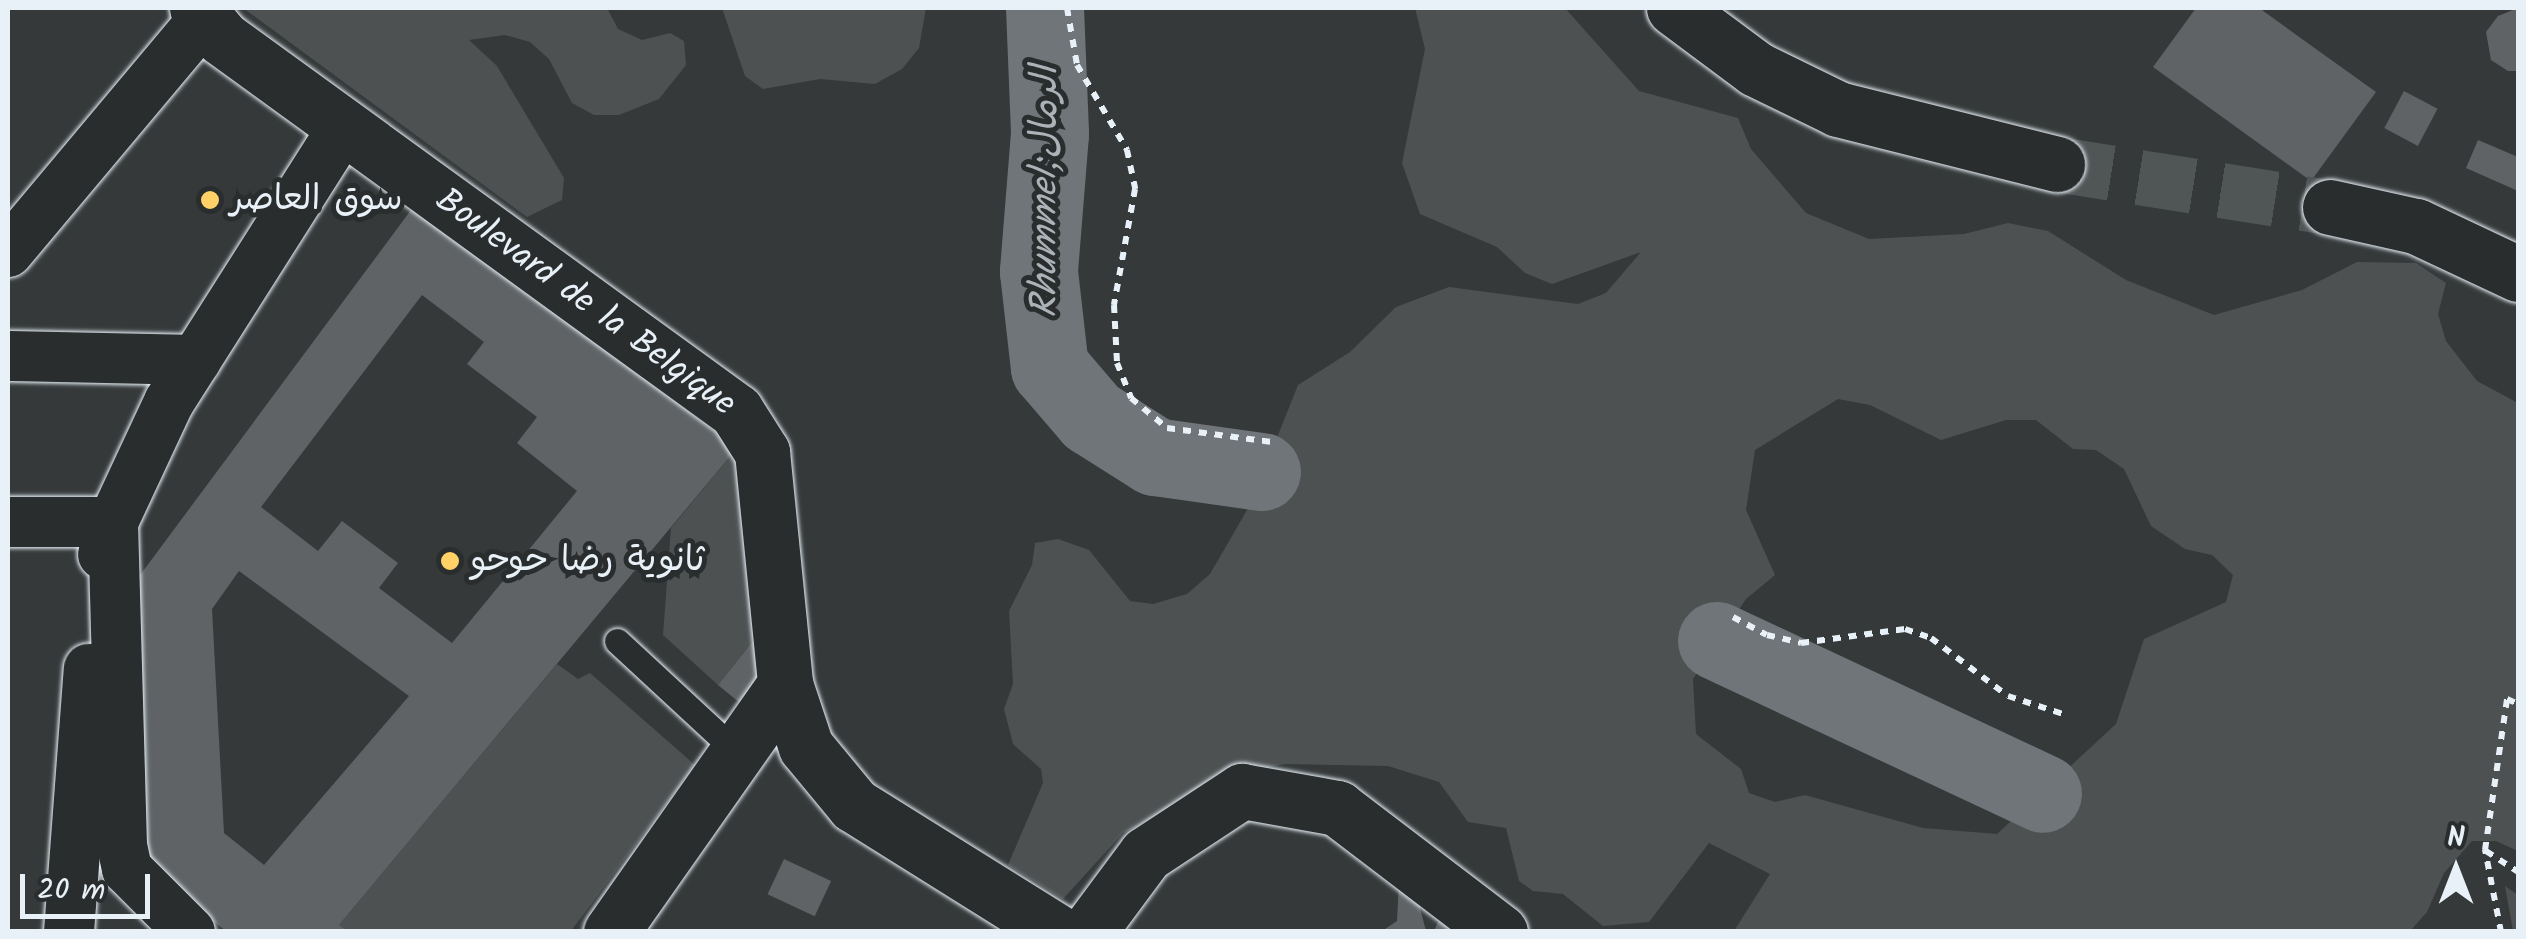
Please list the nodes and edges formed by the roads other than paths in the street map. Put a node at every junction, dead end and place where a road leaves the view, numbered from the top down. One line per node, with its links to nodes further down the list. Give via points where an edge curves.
1 (1674, 8): 4 (main road, via 1756,68 1838,110)
2 (200, 14): 3 (main road, Boulevard de la Belgique); 6 (street)
3 (344, 126): 9 (street); 13 (main road, Boulevard de la Belgique, via 750,426 762,452)
4 (2056, 164)
5 (2330, 207): 7 (main road, via 2416,226)
6 (8, 252)
7 (2518, 274)
8 (8, 356): 9 (street)
9 (196, 360): 11 (street)
10 (8, 522): 11 (street)
11 (113, 522): 15 (street, via 96,579); 16 (street, via 122,845 128,869)
12 (617, 641): 14 (lane)
13 (786, 684): 14 (main road); 18 (main road, Boulevard de la Belgique, via 806,747 854,805)
14 (738, 753): 17 (main road)
15 (68, 932)
16 (190, 932)
17 (611, 932)
18 (1057, 932)
19 (1088, 932): 20 (main road, via 1146,854 1242,791 1337,808)
20 (1500, 932)

